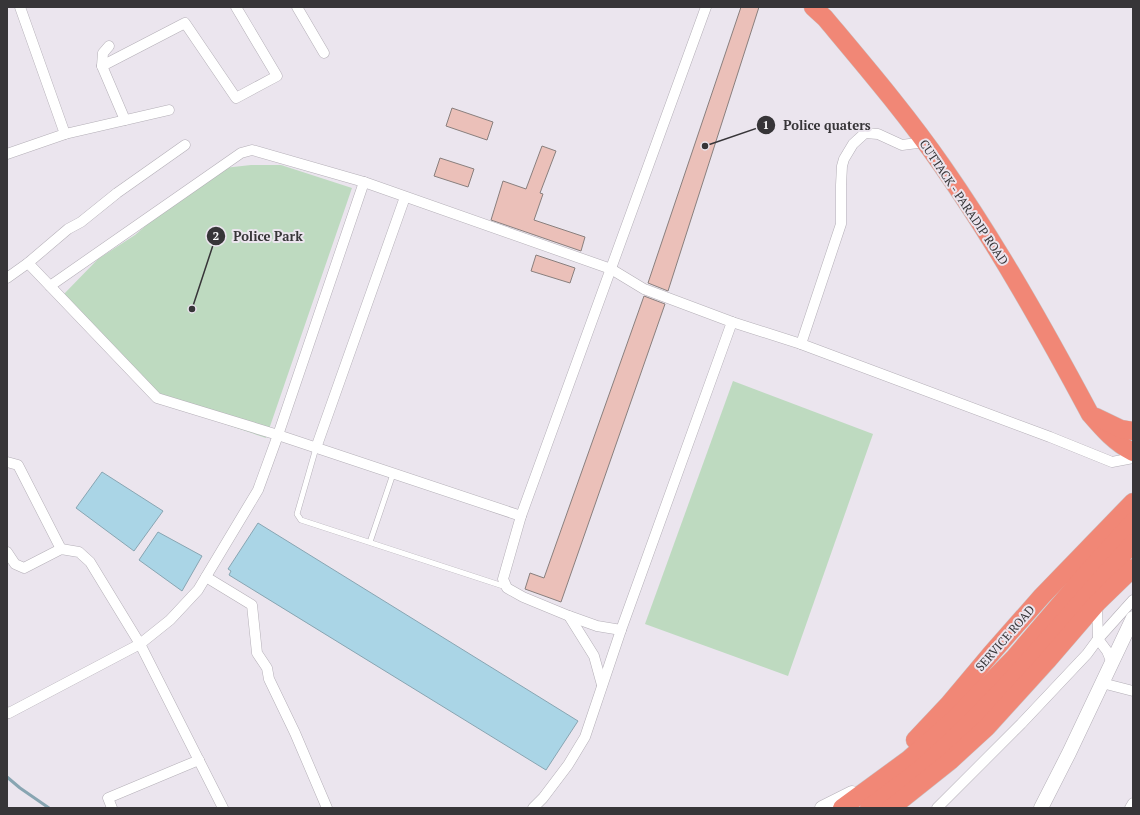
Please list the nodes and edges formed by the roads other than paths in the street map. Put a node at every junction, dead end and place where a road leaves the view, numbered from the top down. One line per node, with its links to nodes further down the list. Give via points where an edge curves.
1 (20, 7): 11 (street)
2 (236, 7): 8 (street, via 277,76 236,98 185,23)
3 (297, 7): 7 (street)
4 (706, 7): 18 (street)
5 (813, 7): 12 (highway, CUTTACK - PARADIP ROAD, via 890,96)
6 (109, 46): 8 (street, via 103,54)
7 (324, 53)
8 (102, 66): 10 (street)
9 (169, 110): 10 (street)
10 (125, 120): 11 (street)
11 (66, 134): 14 (street)
12 (925, 142): 22 (street, via 902,145 878,134 866,133 853,144 842,166 841,224); 23 (highway, CUTTACK - PARADIP ROAD, via 994,243)
13 (185, 145): 17 (street, via 68,229)
14 (7, 154)
15 (364, 182): 16 (street); 20 (street, via 252,150 241,152); 25 (street)
16 (405, 197): 18 (street); 26 (street)
17 (28, 263): 19 (street); 20 (street)
18 (611, 269): 21 (street, via 644,289); 32 (street)
19 (7, 278)
20 (50, 286): 25 (street, via 157,398)
21 (732, 322): 22 (street); 46 (street)
22 (801, 344): 28 (street, via 1112,462)
23 (1090, 414): 24 (highway, via 1121,429); 27 (highway, CUTTACK - PARADIP ROAD, via 1108,436)
24 (1133, 431)
25 (278, 435): 26 (street); 40 (street, via 258,490)
26 (316, 448): 30 (street); 34 (lane, via 297,514 301,520)
27 (1133, 452)
28 (1133, 458)
29 (7, 462): 37 (street, via 18,465)
30 (393, 474): 32 (street); 34 (lane)
31 (1133, 502): 55 (highway, SERVICE ROAD, via 1042,596)
32 (521, 516): 41 (street, via 503,579)
33 (1133, 522): 55 (highway, via 1014,658 951,722)
34 (370, 542): 41 (lane)
35 (1133, 543): 63 (highway, via 1025,666 971,721 919,770)
36 (1133, 547): 43 (street, via 1100,582)
37 (61, 549): 38 (street, via 24,568 15,564); 48 (street, via 79,552 90,562)
38 (7, 552)
39 (1133, 568): 43 (highway)
40 (206, 577): 48 (street, via 198,590 170,620); 59 (street, via 252,605 257,653 267,668 269,679)
41 (507, 588): 44 (street)
42 (1133, 600): 47 (street)
43 (1097, 603): 47 (street); 64 (highway, via 987,727 950,761)
44 (569, 616): 46 (street, via 597,626); 51 (street, via 594,656)
45 (1133, 618): 49 (main road)
46 (621, 630): 51 (street)
47 (1098, 639): 49 (street); 65 (street, via 1021,724)
48 (140, 644): 53 (street); 54 (street)
49 (1112, 662): 50 (main road)
50 (1102, 683): 52 (street); 66 (main road)
51 (602, 685): 60 (street, via 585,737 568,765)
52 (1133, 691)
53 (7, 712)
54 (199, 760): 57 (street, via 108,798); 58 (street)
55 (882, 779): 61 (main road); 62 (highway)
56 (1133, 803): 67 (street)
57 (112, 808)
58 (223, 808)
59 (328, 808)
60 (533, 808)
61 (822, 808)
62 (842, 808)
63 (868, 808)
64 (891, 808)
65 (937, 808)
66 (1041, 808)
67 (1130, 808)

